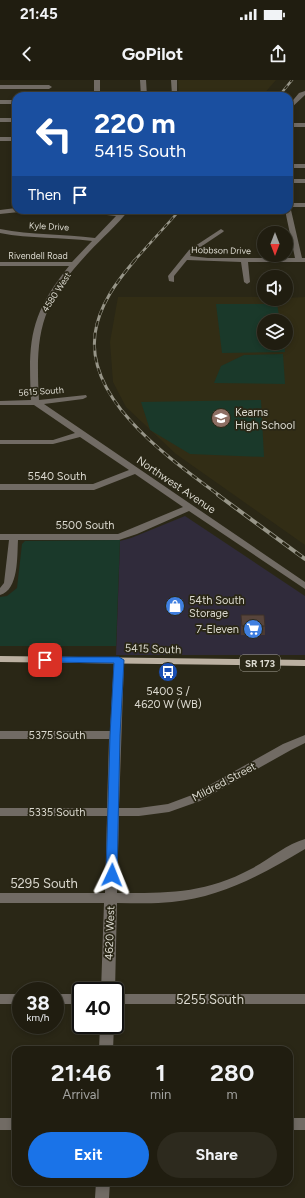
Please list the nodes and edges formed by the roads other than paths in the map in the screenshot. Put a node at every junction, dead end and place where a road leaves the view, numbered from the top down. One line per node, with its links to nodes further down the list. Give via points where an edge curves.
1 (97, 80): 6 (street)
2 (143, 80): 7 (street)
3 (174, 80): 8 (street)
4 (0, 87): 5 (street)
5 (49, 87)
6 (97, 92)
7 (144, 92)
8 (175, 92)
9 (305, 93): 12 (street)
10 (0, 102): 11 (street)
11 (12, 102)
12 (293, 103)
13 (0, 120): 14 (street)
14 (12, 120)
15 (293, 125): 16 (street)
16 (305, 125)
17 (293, 132): 18 (street)
18 (305, 132)
19 (0, 139): 20 (street)
20 (12, 139)
21 (293, 166): 22 (street)
22 (305, 166)
23 (293, 181): 24 (street)
24 (305, 181)
25 (293, 205): 26 (street)
26 (305, 205)
27 (12, 211): 28 (street)
28 (0, 212)
29 (122, 214): 33 (street, 4580 West)
30 (289, 214): 36 (street)
31 (0, 230): 33 (street, Kyle Drive, via 15,234)
32 (221, 231): 34 (street, via 194,248)
33 (97, 240): 38 (street, 4580 West)
34 (185, 258): 35 (street, Hobbson Drive); 39 (street, via 171,276)
35 (244, 260): 36 (street, Hobbson Drive); 40 (street)
36 (302, 260)
37 (0, 264): 38 (street, Rivendell Road)
38 (76, 264): 42 (street, 4580 West, via 57,287 42,312 36,335)
39 (172, 282)
40 (247, 282)
41 (83, 397): 42 (street, 5615 South)
42 (35, 402): 43 (street, 5615 South); 44 (street, Northwest Avenue)
43 (0, 403)
44 (81, 434): 45 (street, via 53,442); 46 (street, Northwest Avenue)
45 (0, 442)
46 (134, 471): 47 (street, 5540 South, via 94,487); 48 (street, Northwest Avenue)
47 (0, 487)
48 (188, 508): 50 (street, 5500 South, via 122,536); 51 (street, Northwest Avenue)
49 (0, 537): 50 (street, 5500 South)
50 (14, 537): 52 (street, via 9,583)
51 (305, 586)
52 (0, 592)
53 (0, 659): 54 (main road, 5415 South / SR 173)
54 (119, 660): 55 (main road, 5415 South / SR 173); 57 (street, 4620 West)
55 (305, 663)
56 (0, 735): 57 (street, 5375 South)
57 (115, 735): 60 (street, 4620 West)
58 (305, 739): 60 (street, Mildred Street, via 184,803 153,810)
59 (0, 812): 60 (street, 5335 South)
60 (114, 812): 63 (street, 4620 West)
61 (305, 843): 63 (street, 5295 South, via 233,885 212,892 170,898)
62 (0, 898): 63 (street, 5295 South)
63 (111, 898): 64 (street, 4620 West)
64 (108, 982)
65 (0, 999): 66 (street)
66 (12, 999)
67 (124, 999): 68 (street, 5255 South)
68 (305, 999)
69 (107, 1034): 70 (street)
70 (106, 1046)
71 (0, 1124): 72 (street)
72 (12, 1124)
73 (293, 1124): 74 (street)
74 (305, 1124)
75 (103, 1186): 76 (street)
76 (102, 1198)

